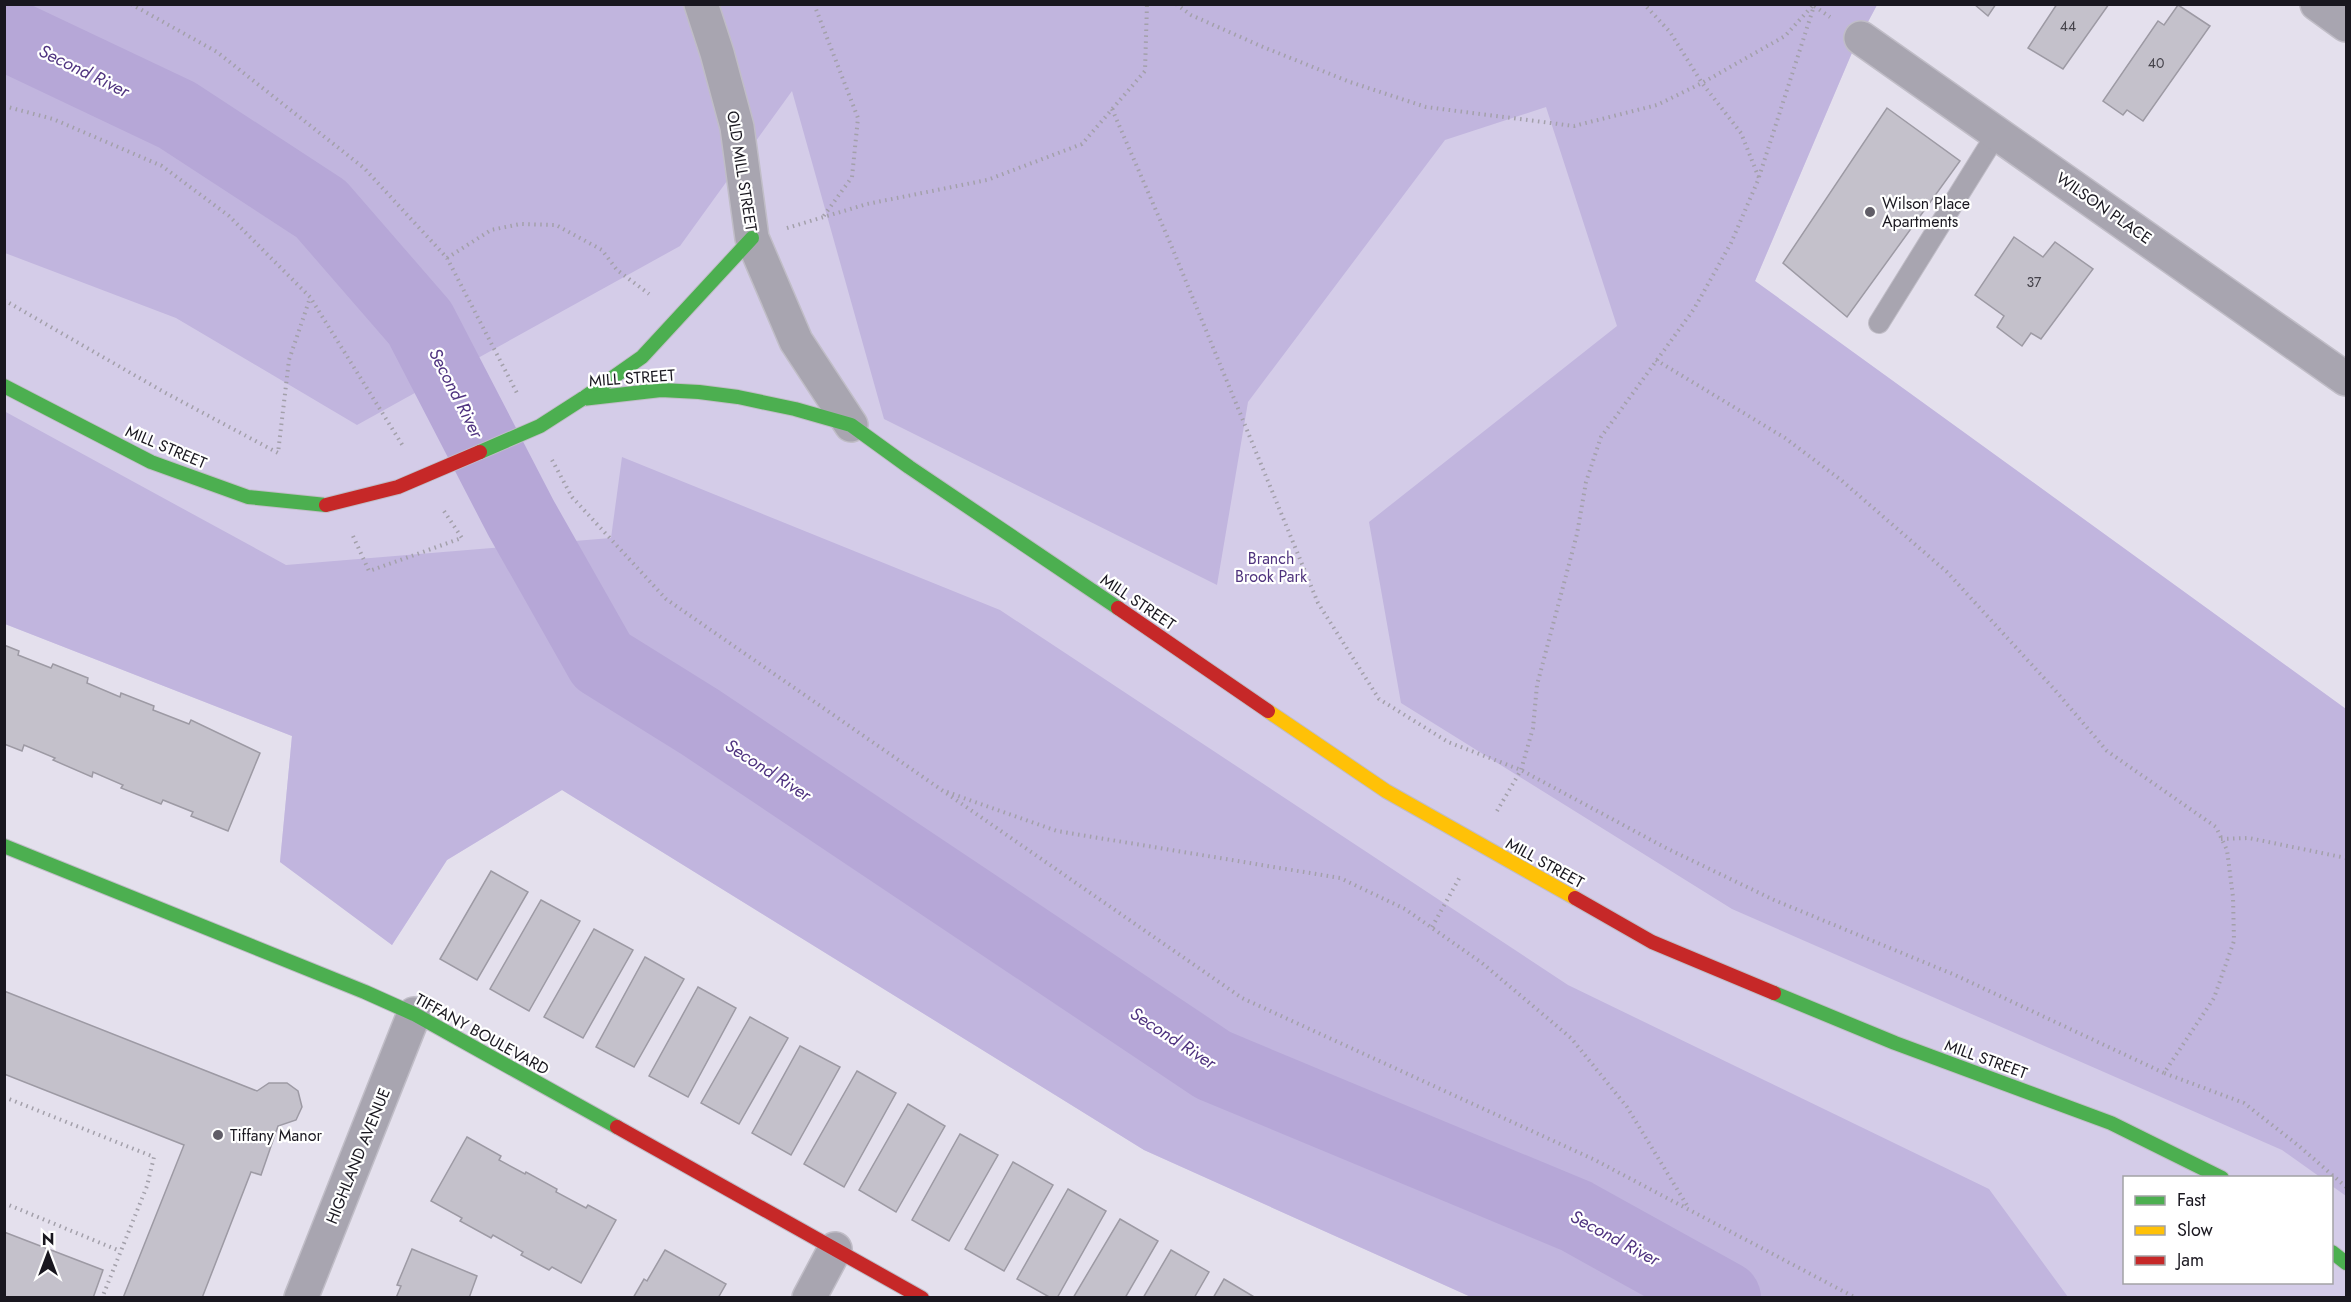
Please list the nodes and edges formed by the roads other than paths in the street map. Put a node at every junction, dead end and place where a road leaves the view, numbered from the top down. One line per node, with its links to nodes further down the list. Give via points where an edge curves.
1 (701, 4): 6 (street, OLD MILL STREET, via 737,127)
2 (2317, 4): 3 (street)
3 (2346, 25)
4 (1861, 38): 5 (street, WILSON PLACE)
5 (1997, 133): 7 (lane); 8 (street, WILSON PLACE)
6 (752, 238): 10 (street, via 642,357); 11 (street, OLD MILL STREET, via 796,341)
7 (1879, 323)
8 (2346, 379)
9 (4, 386): 10 (street, MILL STREET, bridge, via 151,462 194,478 248,497 326,504 398,487 540,426)
10 (582, 399): 11 (street, MILL STREET, via 661,390 699,392 795,409)
11 (851, 425): 14 (street, MILL STREET, via 1386,791 1652,942 1895,1043 2111,1123)
12 (4, 846): 13 (street, TIFFANY BOULEVARD)
13 (414, 1014): 15 (street, TIFFANY BOULEVARD); 18 (street, HIGHLAND AVENUE)
14 (2218, 1176)
15 (836, 1249): 19 (street); 20 (street, TIFFANY BOULEVARD)
16 (2333, 1253): 17 (street)
17 (2346, 1263)
18 (301, 1298)
19 (809, 1298)
20 (922, 1298)

